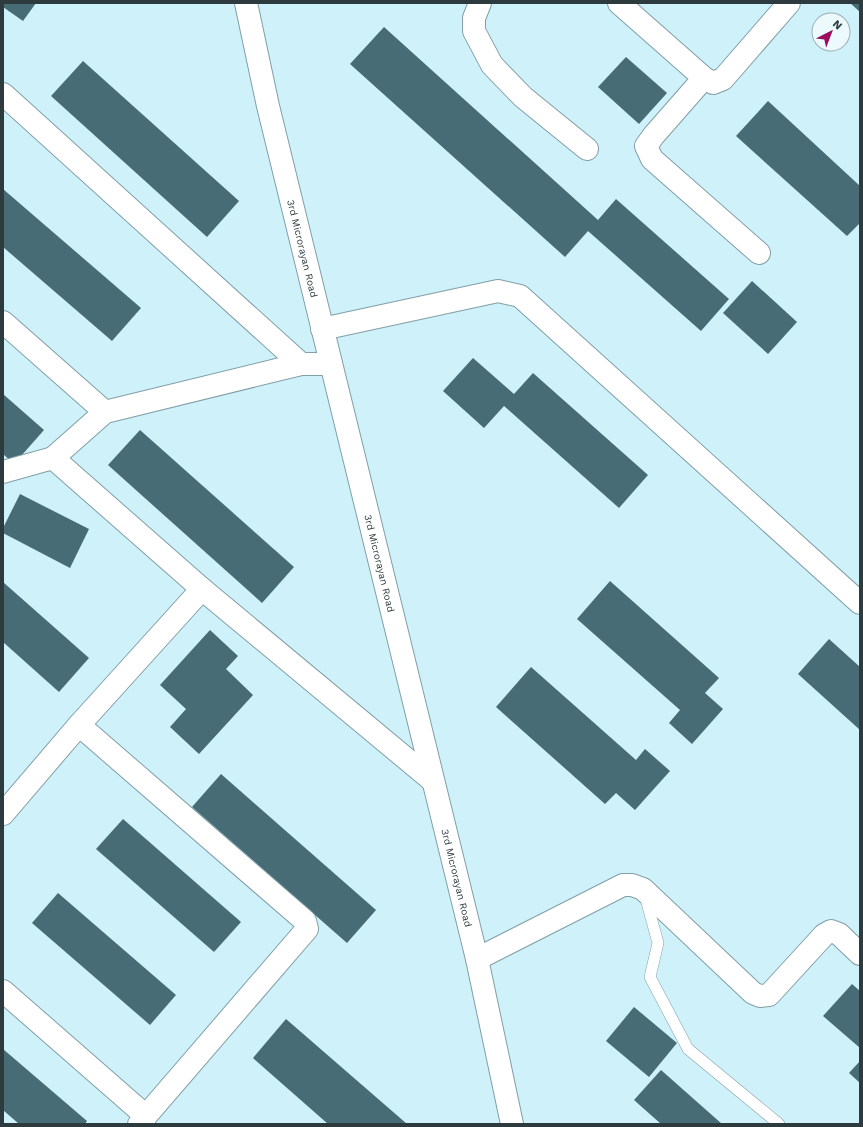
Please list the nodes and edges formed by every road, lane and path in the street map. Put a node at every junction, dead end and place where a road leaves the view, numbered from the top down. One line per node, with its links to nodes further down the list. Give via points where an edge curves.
1 (247, 3): 10 (street, 3rd Microrayan Road, via 268,106)
2 (480, 3): 7 (street, via 474,18 474,31 492,65 523,97)
3 (619, 3): 5 (street)
4 (789, 3): 5 (street, via 723,79 713,83)
5 (704, 78): 8 (street, via 646,146 652,159)
6 (3, 94): 11 (street)
7 (587, 149)
8 (759, 252)
9 (3, 322): 13 (street)
10 (322, 329): 12 (street, 3rd Microrayan Road); 17 (street, via 498,291 520,296)
11 (301, 364): 12 (street); 13 (street)
12 (331, 364): 19 (street, 3rd Microrayan Road)
13 (105, 412): 14 (street)
14 (53, 458): 15 (street); 16 (street)
15 (3, 472)
16 (202, 589): 18 (street); 19 (street)
17 (860, 603)
18 (79, 725): 20 (street); 25 (street, via 305,921 307,929)
19 (433, 781): 23 (street, 3rd Microrayan Road)
20 (3, 814)
21 (643, 889): 22 (street, via 753,993 760,996 769,995 824,935 831,931 839,934); 23 (street, via 623,885); 27 (lane, via 658,943 650,977 688,1048)
22 (860, 954)
23 (477, 959): 26 (street, 3rd Microrayan Road)
24 (3, 991): 25 (street)
25 (143, 1120)
26 (512, 1124)
27 (780, 1124)

